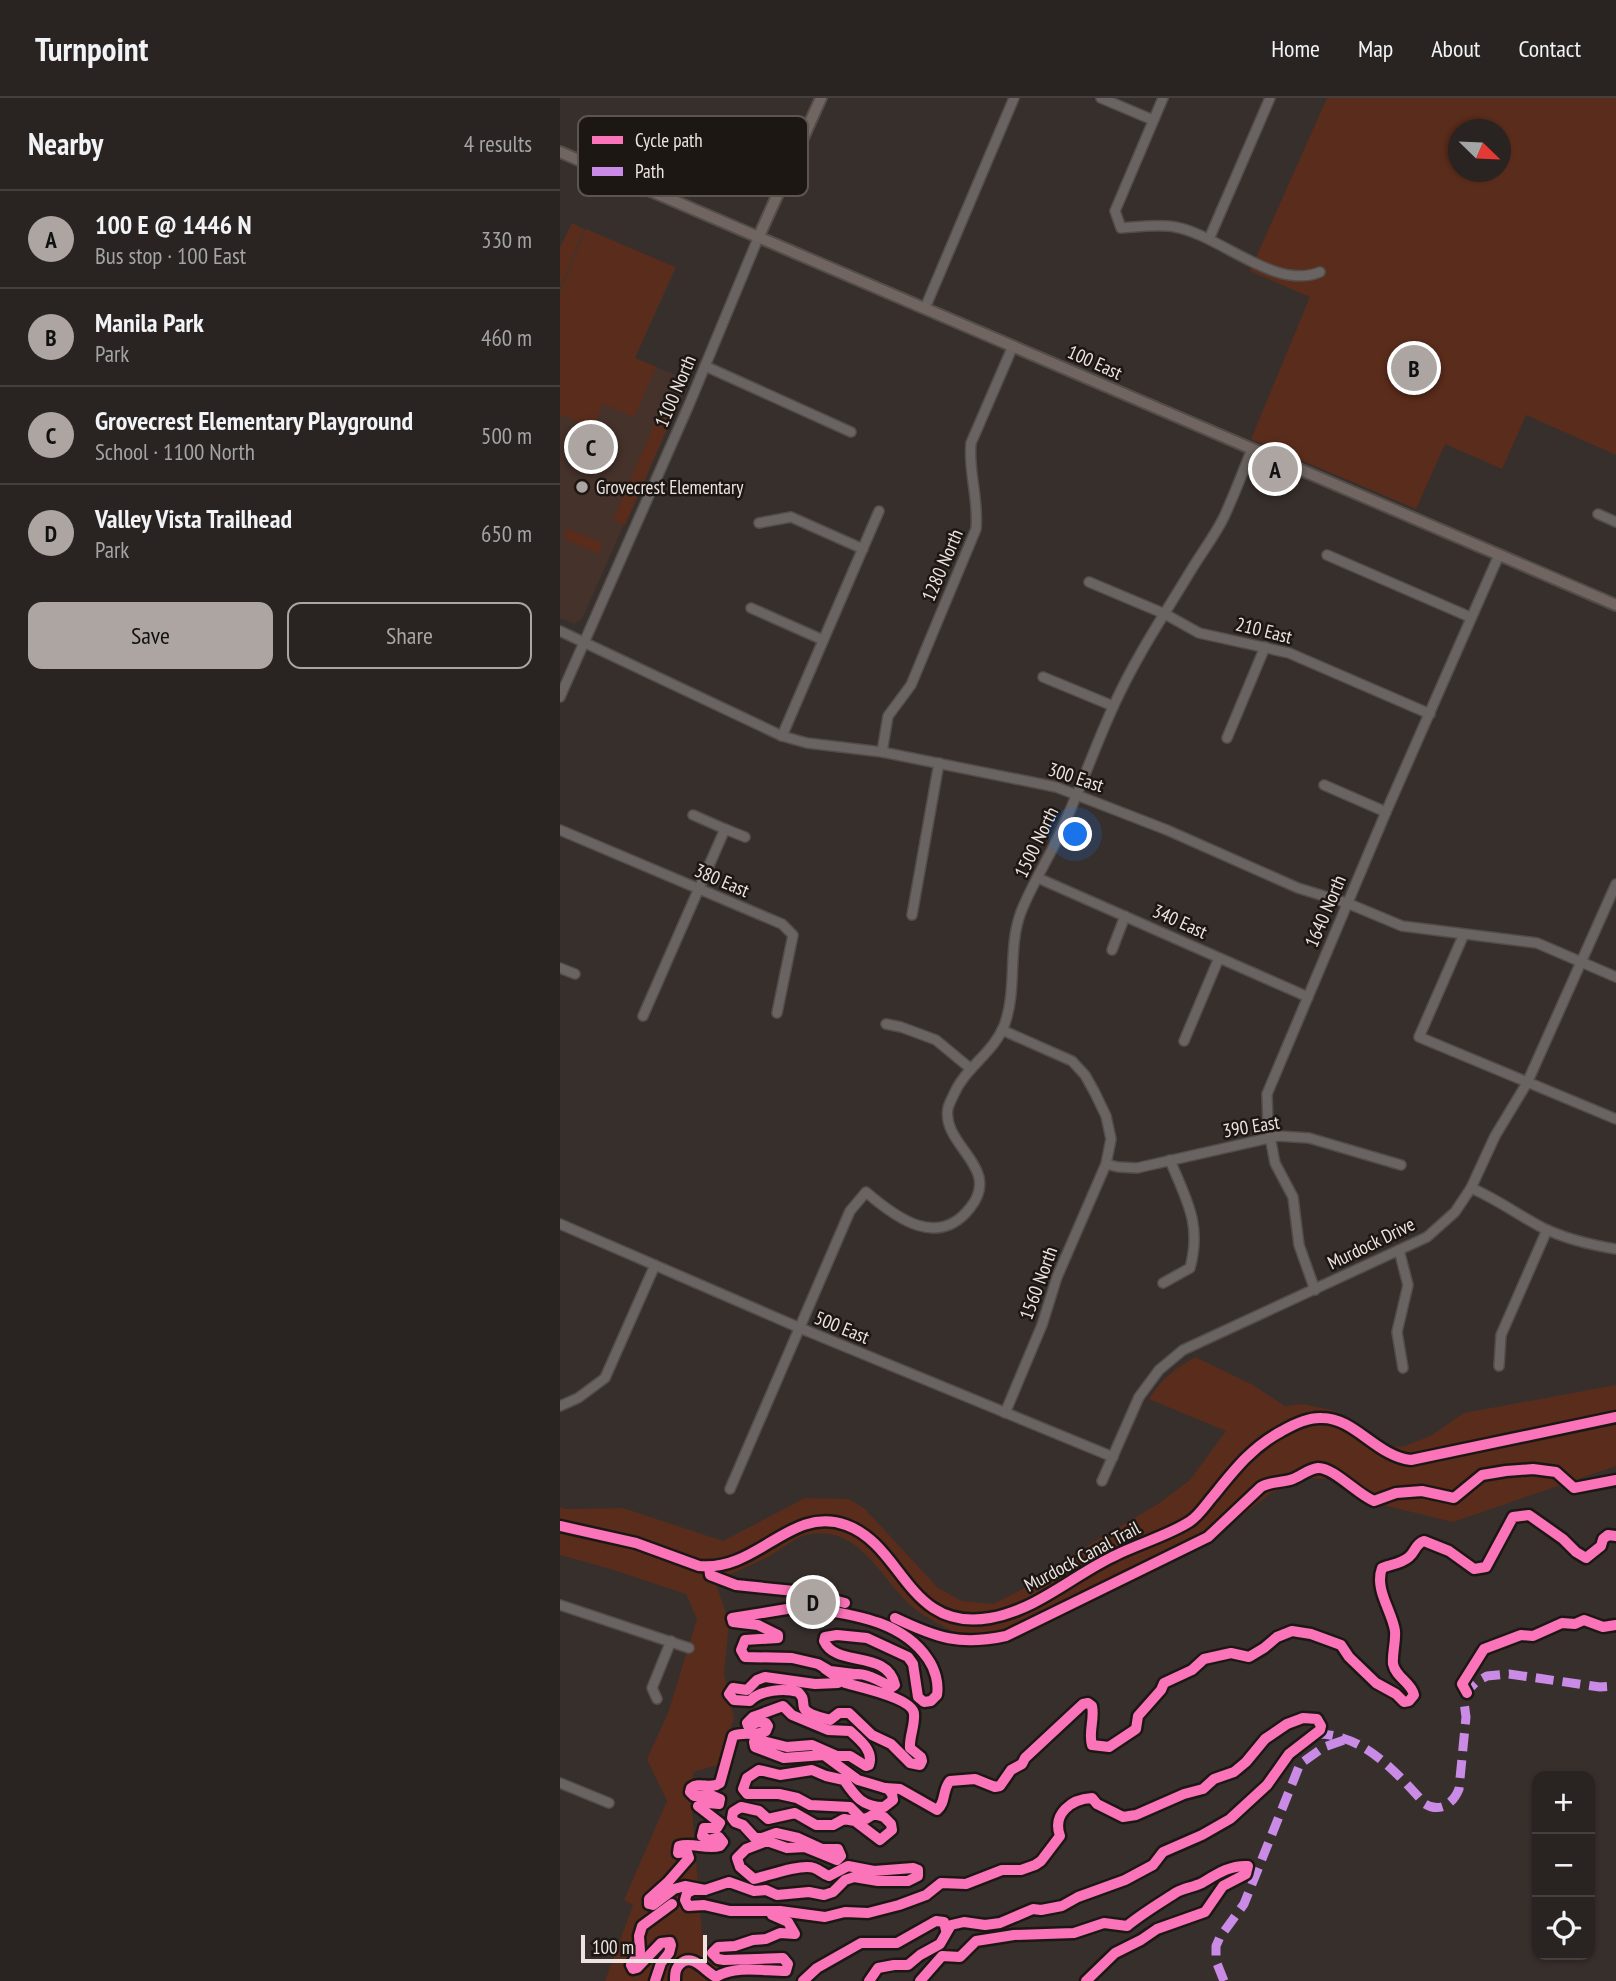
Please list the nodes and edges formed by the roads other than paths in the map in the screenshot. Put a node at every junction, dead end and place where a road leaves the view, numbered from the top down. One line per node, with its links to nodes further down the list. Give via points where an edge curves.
1 (821, 98): 7 (main road, 1100 North)
2 (1014, 98): 15 (street)
3 (1101, 98): 6 (street)
4 (1163, 98): 6 (street)
5 (1270, 98): 13 (street)
6 (1153, 120): 13 (street, via 1115,211 1121,228 1174,227)
7 (808, 127)
8 (560, 152): 9 (main road, 100 East)
9 (578, 160)
10 (664, 196): 12 (main road, 100 East)
11 (777, 196): 12 (main road, 1100 North)
12 (759, 236): 15 (main road, 100 East); 17 (street, 1100 North)
13 (1209, 239): 14 (street, via 1282,273 1307,277)
14 (1320, 272)
15 (925, 308): 16 (main road, 100 East)
16 (1013, 345): 19 (main road, 100 East); 42 (street, 1280 North, via 971,443 976,529 911,685 888,716)
17 (705, 366): 18 (street); 34 (street, 1100 North)
18 (851, 432)
19 (1252, 449): 26 (main road, 100 East); 30 (street, 1500 North, via 1223,519)
20 (879, 511): 24 (street)
21 (1598, 514): 22 (street)
22 (1616, 522)
23 (759, 523): 24 (street, via 791,517)
24 (863, 549): 33 (street)
25 (1327, 555): 31 (street)
26 (1499, 555): 28 (main road, 100 East); 31 (street, 1640 North)
27 (1089, 582): 30 (street, 210 East)
28 (1616, 605)
29 (751, 608): 33 (street)
30 (1165, 614): 35 (street, 210 East, via 1199,634); 38 (street, 1500 North)
31 (1470, 617): 39 (street, 1640 North)
32 (560, 631): 34 (street, 300 East)
33 (823, 640): 40 (street)
34 (584, 641): 37 (street, 1100 North); 40 (street, 300 East)
35 (1265, 647): 39 (street, 210 East); 41 (street)
36 (1043, 677): 38 (street)
37 (560, 697)
38 (1114, 706): 45 (street, 1500 North)
39 (1430, 714): 46 (street, 1640 North)
40 (782, 736): 42 (street, 300 East)
41 (1227, 738)
42 (882, 752): 43 (street, 300 East)
43 (939, 764): 45 (street, 300 East); 55 (street)
44 (1325, 785): 46 (street)
45 (1078, 793): 51 (street, 1500 North); 54 (street, 300 East, via 1298,888)
46 (1385, 812): 54 (street, 1640 North)
47 (693, 815): 48 (street)
48 (725, 829): 50 (street); 53 (street)
49 (560, 831): 53 (street, 380 East)
50 (745, 837)
51 (1038, 878): 56 (street, 340 East); 68 (street, 1500 North, via 1013,941 1012,993)
52 (1616, 884): 60 (street, Murdock Drive)
53 (699, 890): 65 (street, 380 East, via 782,924 793,935); 66 (street)
54 (1347, 903): 57 (street, 300 East, via 1402,926); 64 (street, 1640 North)
55 (912, 915)
56 (1125, 916): 58 (street); 59 (street, 340 East)
57 (1464, 934): 60 (street, 300 East, via 1537,943); 71 (street, via 1419,1037)
58 (1112, 950)
59 (1219, 958): 64 (street, 340 East); 69 (street)
60 (1581, 962): 63 (street, 300 East); 71 (street, Murdock Drive)
61 (560, 968): 62 (street)
62 (575, 974)
63 (1616, 977)
64 (1308, 997): 73 (street, 1640 North, via 1267,1094)
65 (777, 1013)
66 (643, 1016)
67 (886, 1024): 70 (street, via 936,1040)
68 (1002, 1030): 70 (street, 1500 North); 75 (street, 1560 North, via 1072,1061 1085,1075 1106,1116 1111,1139)
69 (1184, 1041)
70 (971, 1069): 85 (street, 1500 North, via 957,1086 948,1109 950,1130 975,1163 979,1176 973,1205 953,1224 914,1226 866,1192 850,1211)
71 (1527, 1083): 72 (street); 77 (street, Murdock Drive)
72 (1616, 1119)
73 (1270, 1136): 74 (street, 390 East); 76 (street, 390 East, via 1310,1138); 84 (street, 1640 North, via 1275,1163 1293,1198 1298,1245)
74 (1170, 1160): 75 (street, 390 East, via 1137,1168); 83 (street, via 1195,1226 1195,1249 1190,1268)
75 (1106, 1164): 89 (street, 1560 North)
76 (1401, 1165)
77 (1471, 1188): 79 (street); 81 (street, Murdock Drive, via 1455,1212 1427,1237)
78 (560, 1224): 82 (street, 500 East)
79 (1548, 1230): 80 (street); 86 (street, via 1501,1335)
80 (1616, 1249)
81 (1399, 1250): 84 (street, Murdock Drive); 87 (street, via 1408,1284 1397,1332)
82 (656, 1265): 85 (street, 500 East); 88 (street, via 605,1378)
83 (1163, 1283)
84 (1315, 1290): 90 (street, Murdock Drive, via 1183,1350 1167,1363 1139,1397)
85 (800, 1328): 89 (street, 500 East); 92 (street)
86 (1499, 1366)
87 (1403, 1368)
88 (560, 1406)
89 (1005, 1413): 90 (street, 500 East)
90 (1113, 1457): 91 (street, Murdock Drive)
91 (1102, 1481)
92 (730, 1489)
93 (560, 1605): 94 (street)
94 (671, 1641): 95 (street); 96 (street, via 652,1688)
95 (689, 1648)
96 (657, 1699)
97 (560, 1783): 98 (street)
98 (609, 1803)

